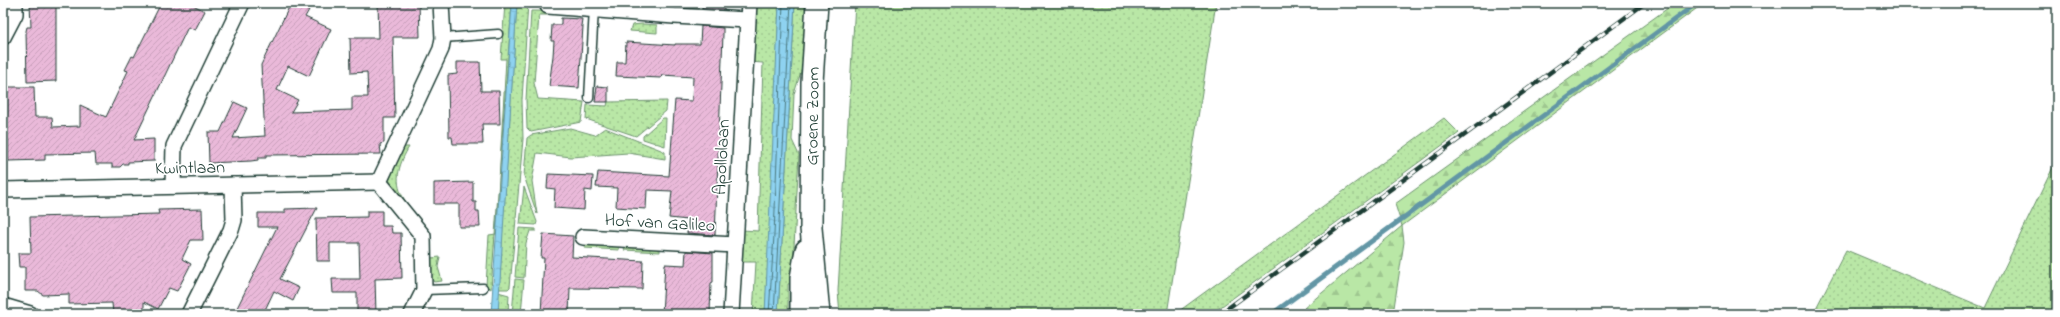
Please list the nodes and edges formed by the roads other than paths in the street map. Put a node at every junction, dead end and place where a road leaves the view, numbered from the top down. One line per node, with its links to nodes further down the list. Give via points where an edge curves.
1 (242, 3): 15 (street, via 174,146)
2 (441, 3): 11 (street)
3 (748, 3): 8 (street, Apollolaan)
4 (816, 3): 17 (main road, Groene Zoom, via 812,82)
5 (548, 6): 7 (street)
6 (15, 9): 10 (street)
7 (594, 10): 8 (street); 12 (lane)
8 (747, 20): 19 (street, Apollolaan)
9 (498, 34): 11 (lane)
10 (3, 37)
11 (443, 38): 13 (street, via 442,49)
12 (589, 98)
13 (379, 182): 14 (street, Kwintlaan); 21 (street, via 423,236)
14 (233, 185): 15 (street, Kwintlaan); 24 (street, via 234,220 231,230)
15 (173, 186): 16 (street, Kwintlaan)
16 (3, 190)
17 (811, 228): 27 (main road, Groene Zoom, via 801,278); 28 (main road, Groene Zoom)
18 (583, 237): 19 (street, Hof van Galileo)
19 (735, 245): 26 (street, Apollolaan)
20 (484, 288): 21 (lane)
21 (424, 290): 25 (street)
22 (3, 306): 23 (street)
23 (30, 314)
24 (189, 314)
25 (412, 314)
26 (731, 314)
27 (801, 314)
28 (819, 314)

